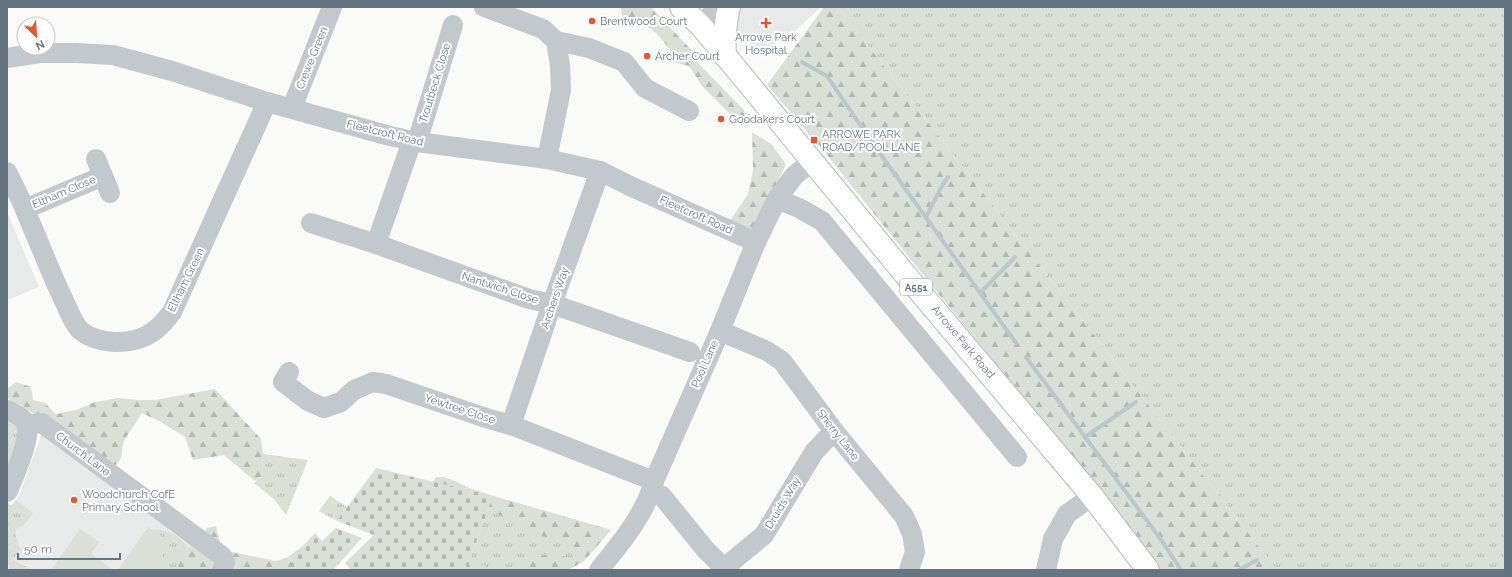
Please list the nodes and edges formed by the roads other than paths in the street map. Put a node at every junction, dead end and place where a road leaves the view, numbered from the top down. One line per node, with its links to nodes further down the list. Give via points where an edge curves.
1 (332, 7): 12 (street, Crewe Green)
2 (484, 7): 8 (street, via 542,29)
3 (681, 7): 7 (main road, Arrowe Park Road / A551)
4 (718, 7): 7 (street)
5 (729, 7): 9 (main road, via 724,37)
6 (453, 24): 14 (street, Troutbeck Close)
7 (701, 26): 9 (main road, Arrowe Park Road / A551)
8 (556, 41): 13 (street, via 589,48 624,62 645,88); 15 (street, via 561,90)
9 (726, 56): 16 (main road, Arrowe Park Road / A551)
10 (7, 58): 11 (street, Fleetcroft Road, via 40,53 113,55)
11 (267, 102): 12 (street, Fleetcroft Road); 21 (street, Eltham Green, via 172,312 162,325 139,339 126,342 101,341 80,331 56,283)
12 (292, 108): 14 (street, Fleetcroft Road)
13 (689, 111)
14 (414, 142): 15 (street, Fleetcroft Road); 24 (street, Troutbeck Close)
15 (547, 159): 17 (street, Fleetcroft Road)
16 (812, 161): 20 (street, Pool Lane, via 794,176); 36 (main road, Arrowe Park Road / A551)
17 (600, 171): 23 (street, Fleetcroft Road); 25 (street, Archers Way)
18 (7, 172): 21 (street, Eltham Green)
19 (103, 176): 21 (street, Eltham Close)
20 (777, 199): 23 (street, Pool Lane); 33 (street, via 822,222)
21 (25, 209)
22 (311, 222): 24 (street, Nantwich Close)
23 (756, 242): 26 (street, Pool Lane)
24 (376, 244): 25 (street, Nantwich Close, via 529,300)
25 (552, 304): 27 (street, Nantwich Close); 31 (street, Archers Way)
26 (720, 331): 32 (street, Sherry Lane, via 767,351 782,361); 34 (street, Pool Lane)
27 (690, 352)
28 (282, 377): 31 (street, Yewtree Close, via 308,401 324,408 341,402 354,390 373,382)
29 (7, 410): 30 (street, via 18,415)
30 (26, 425): 35 (street, via 26,440); 38 (street, Church Lane, via 42,423 222,556 225,562)
31 (511, 425): 34 (street, Yewtree Close)
32 (834, 432): 37 (street, Druids Way, via 814,452 764,535); 40 (street, Sherry Lane, via 904,516 912,534 915,552)
33 (1017, 457)
34 (653, 486): 37 (street, via 705,549); 39 (street, Pool Lane, via 628,534)
35 (7, 492)
36 (1092, 496): 41 (street, via 1068,514 1053,539); 42 (main road, Arrowe Park Road / A551)
37 (725, 569)
38 (222, 570)
39 (599, 570)
40 (909, 570)
41 (1046, 570)
42 (1148, 570)

